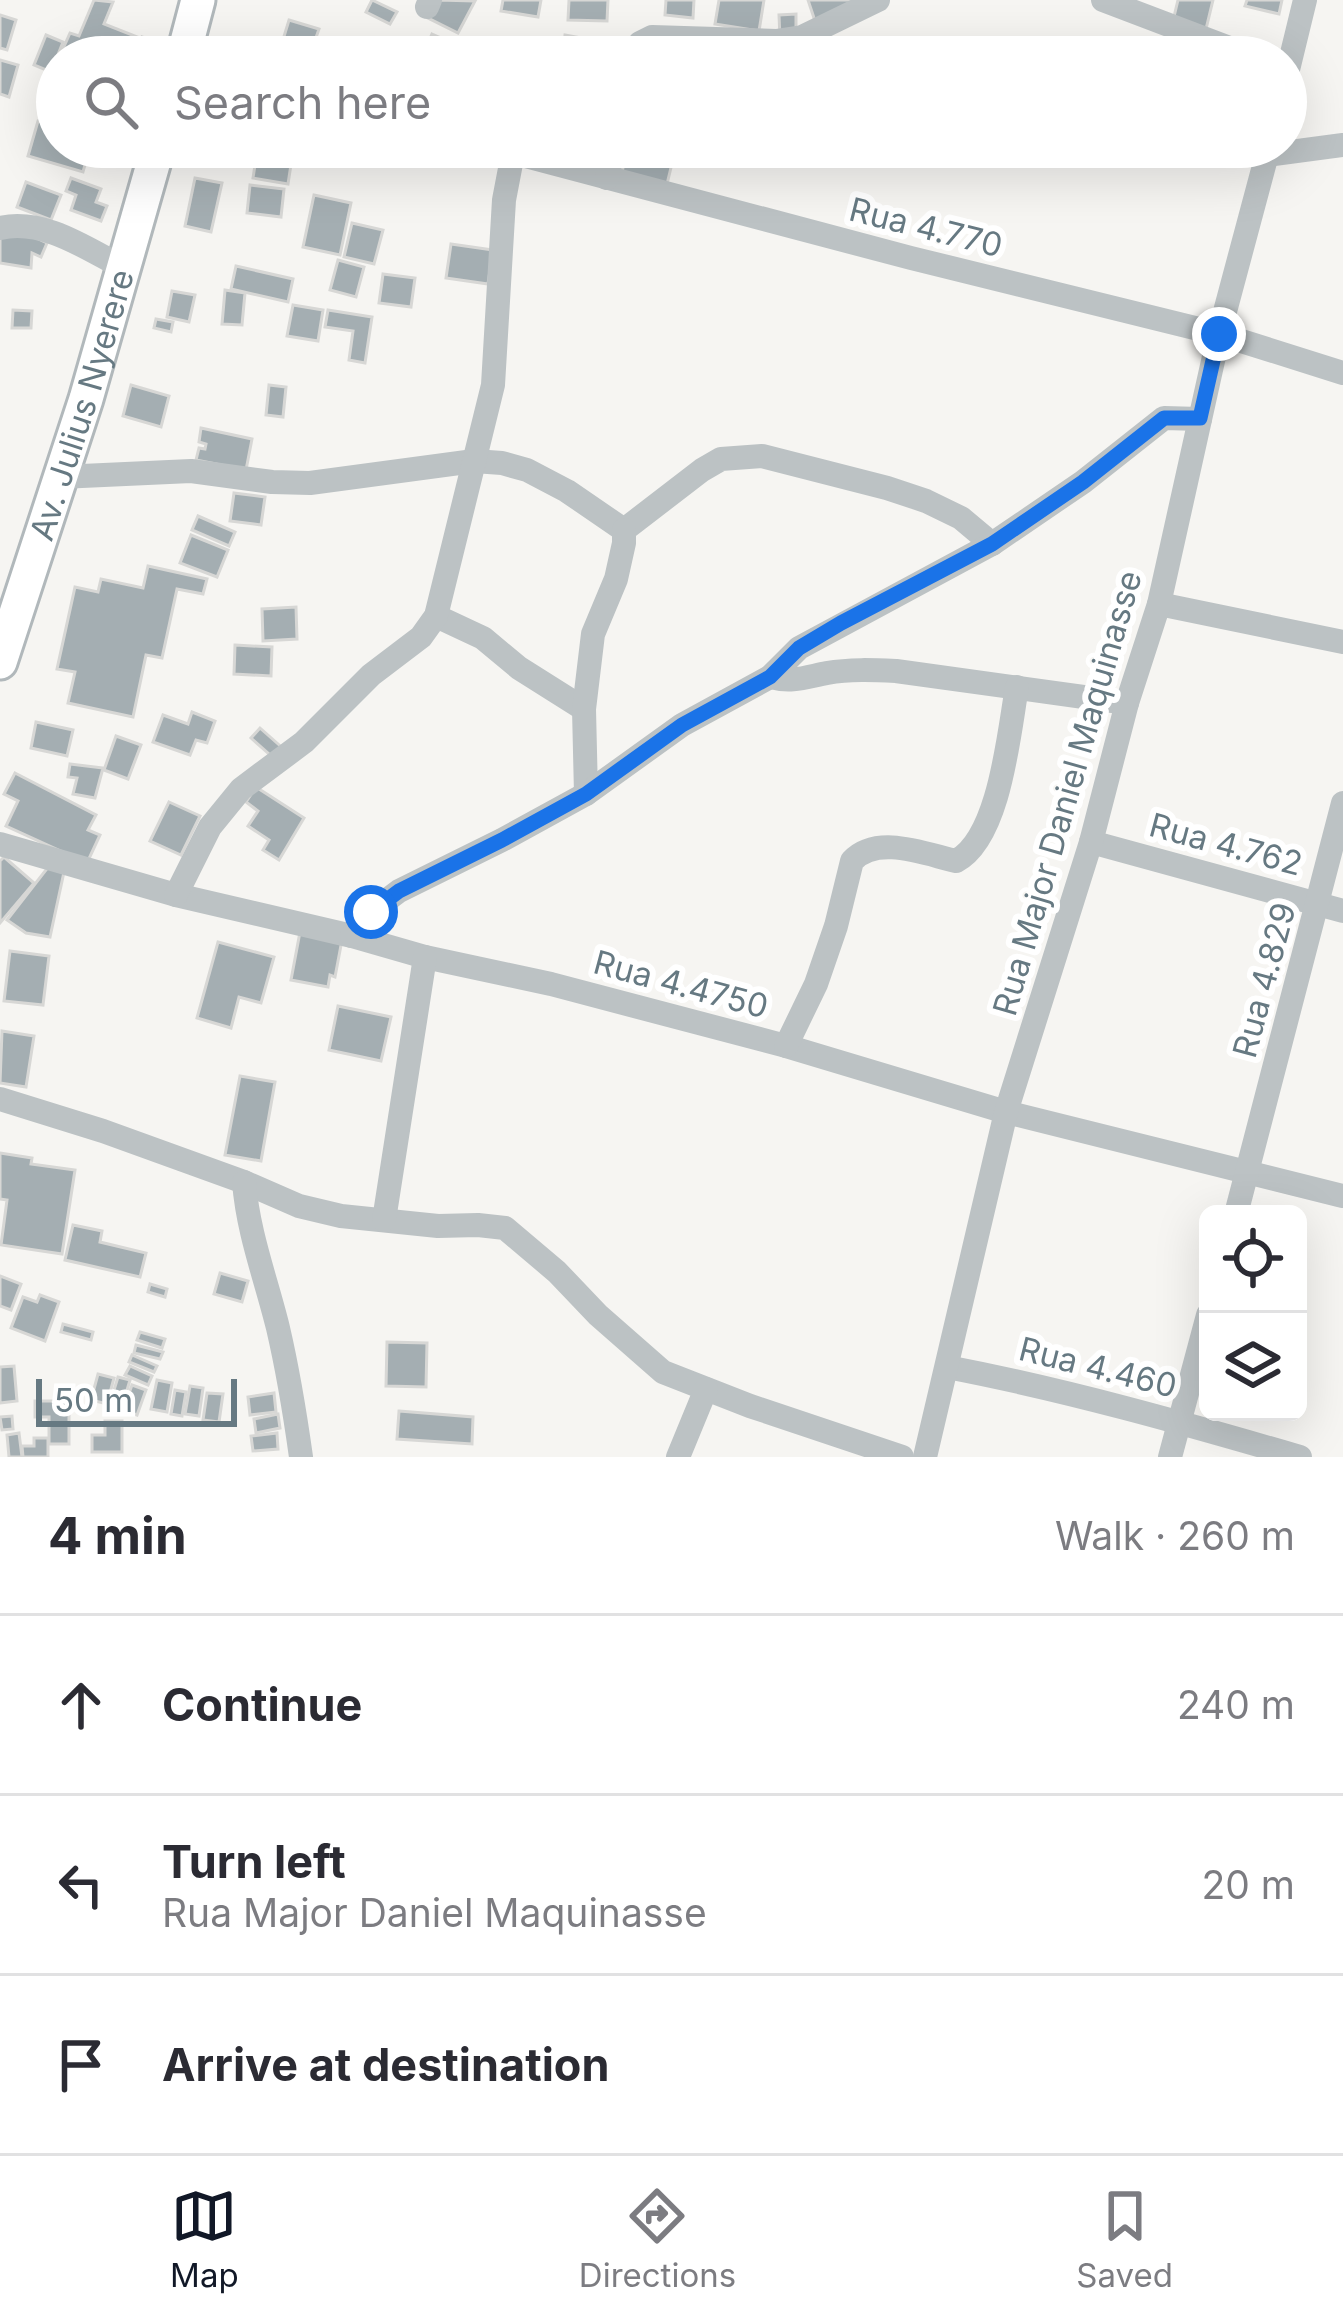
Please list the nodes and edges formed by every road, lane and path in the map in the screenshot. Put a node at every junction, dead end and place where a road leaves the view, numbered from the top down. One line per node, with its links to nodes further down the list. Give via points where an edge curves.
1 (198, 0): 5 (main road)
2 (878, 0): 6 (street)
3 (1103, 0): 7 (street)
4 (1305, 0): 8 (street)
5 (193, 36)
6 (804, 36)
7 (1197, 36)
8 (1296, 36)
9 (1343, 145): 10 (street)
10 (1307, 148)
11 (152, 168): 18 (main road, Av. Julius Nyerere)
12 (503, 168): 22 (street, via 493,385)
13 (570, 168): 16 (street, Rua 4.770)
14 (610, 168): 16 (street)
15 (1263, 168): 19 (street, Rua Major Daniel Maquinasse)
16 (608, 178): 19 (street, Rua 4.770)
17 (0, 228): 18 (street, via 46,230)
18 (124, 268): 23 (main road, Av. Julius Nyerere)
19 (1219, 334): 20 (street, Rua 4.770); 21 (street, Rua Major Daniel Maquinasse)
20 (1343, 373)
21 (1200, 418): 25 (street, via 1164,418); 26 (street, Rua Major Daniel Maquinasse)
22 (474, 461): 23 (street, via 310,483 191,471); 24 (street, via 527,470); 27 (street)
23 (60, 477): 29 (main road, Av. Julius Nyerere)
24 (624, 530): 25 (street, via 721,459 762,456 926,500); 33 (street, via 616,579 593,634)
25 (992, 544): 30 (street, via 799,648)
26 (1160, 604): 28 (street); 32 (street, Rua Major Daniel Maquinasse)
27 (436, 616): 33 (street, via 484,638); 38 (street, via 304,742 241,789 210,827)
28 (1343, 643)
29 (0, 662)
30 (770, 677): 31 (street, via 794,682 870,669); 34 (street, via 682,725)
31 (1017, 687): 32 (street); 42 (street, via 978,840 956,861 885,846 856,855 816,984)
32 (1126, 703): 36 (street, Rua Major Daniel Maquinasse)
33 (584, 709): 34 (street)
34 (586, 794): 40 (street, via 399,891)
35 (1343, 802): 39 (street, Rua 4.829)
36 (1091, 842): 39 (street, Rua 4.762); 44 (street, Rua Major Daniel Maquinasse)
37 (0, 844): 38 (street, Rua 4.4750)
38 (176, 895): 40 (street, Rua 4.4750)
39 (1331, 907): 45 (street, Rua 4.829)
40 (352, 936): 41 (street, Rua 4.4750)
41 (425, 957): 42 (street, Rua 4.4750); 49 (street)
42 (786, 1046): 44 (street, Rua 4.4750)
43 (0, 1099): 46 (street)
44 (1006, 1112): 45 (street, Rua 4.4750); 51 (street, Rua Major Daniel Maquinasse)
45 (1248, 1174): 47 (street, Rua 4.4750); 48 (street, Rua 4.829)
46 (244, 1182): 49 (street, via 299,1206); 54 (street)
47 (1343, 1196)
48 (1239, 1205)
49 (384, 1220): 52 (street, via 505,1228 663,1372)
50 (1199, 1348): 53 (street)
51 (947, 1366): 53 (street, Rua 4.460); 57 (street, Rua Major Daniel Maquinasse)
52 (706, 1389): 55 (street); 56 (street)
53 (1178, 1422): 58 (street); 59 (street, Rua 4.460)
54 (301, 1457)
55 (677, 1457)
56 (902, 1457)
57 (925, 1457)
58 (1170, 1457)
59 (1300, 1457)

